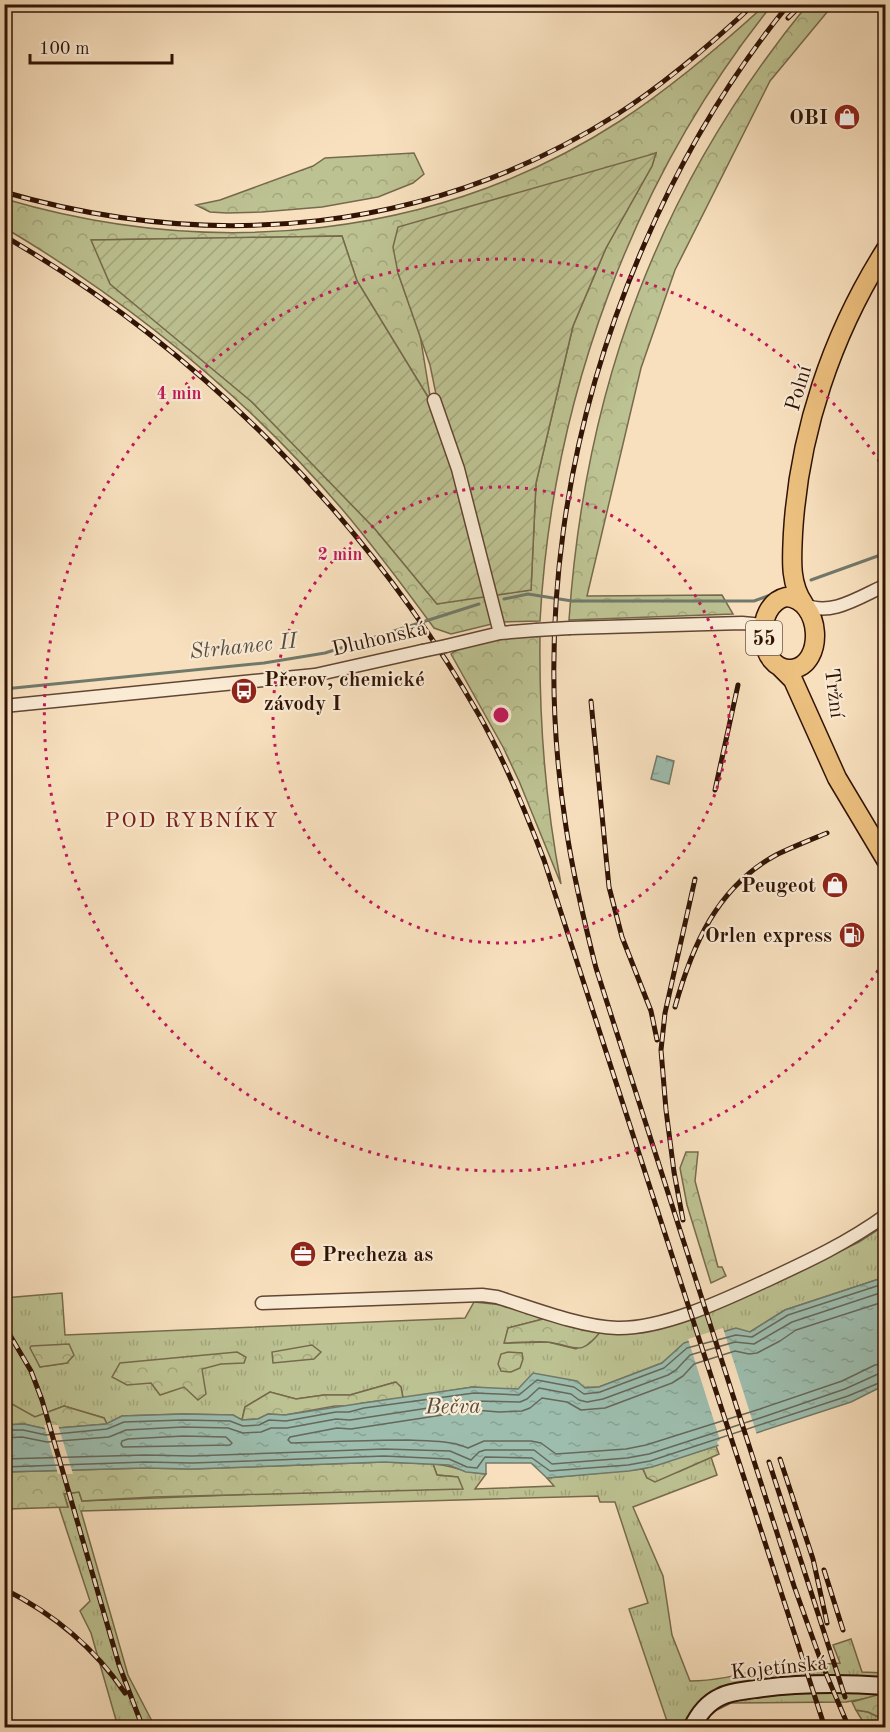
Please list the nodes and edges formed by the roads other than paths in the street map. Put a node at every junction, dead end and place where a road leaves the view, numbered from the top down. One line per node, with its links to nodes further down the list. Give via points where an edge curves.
1 (885, 249): 2 (main road, Polní / 55)
2 (880, 267): 4 (main road, Polní / 55, via 842,330 813,413 799,479)
3 (434, 400): 11 (street, via 459,469)
4 (792, 553): 6 (main road, Polní / 55); 7 (main road, Polní / 55, via 792,575)
5 (885, 585): 8 (street)
6 (775, 602): 7 (main road, 55, via 786,597); 9 (main road, 55)
7 (804, 604): 8 (street, via 816,609); 10 (main road, 55)
8 (834, 607): 10 (street)
9 (764, 625): 11 (street, Dluhonská, bridge); 13 (main road, 55, via 766,648)
10 (814, 628): 12 (main road, 55)
11 (500, 633): 14 (street, Dluhonská, bridge, via 315,675)
12 (810, 657): 13 (main road, 55, via 798,668); 15 (main road, Tržní / 55, via 807,678)
13 (780, 667): 15 (main road, Tržní / 55, via 793,680)
14 (4, 706)
15 (819, 734): 16 (main road, Tržní / 55, via 850,802)
16 (885, 860)
17 (885, 1215): 18 (street, via 844,1243 716,1304 631,1328 597,1325 482,1295)
18 (262, 1303)
19 (885, 1686): 20 (main road, Kojetínská, via 794,1685 734,1692 710,1703)
20 (692, 1728)

